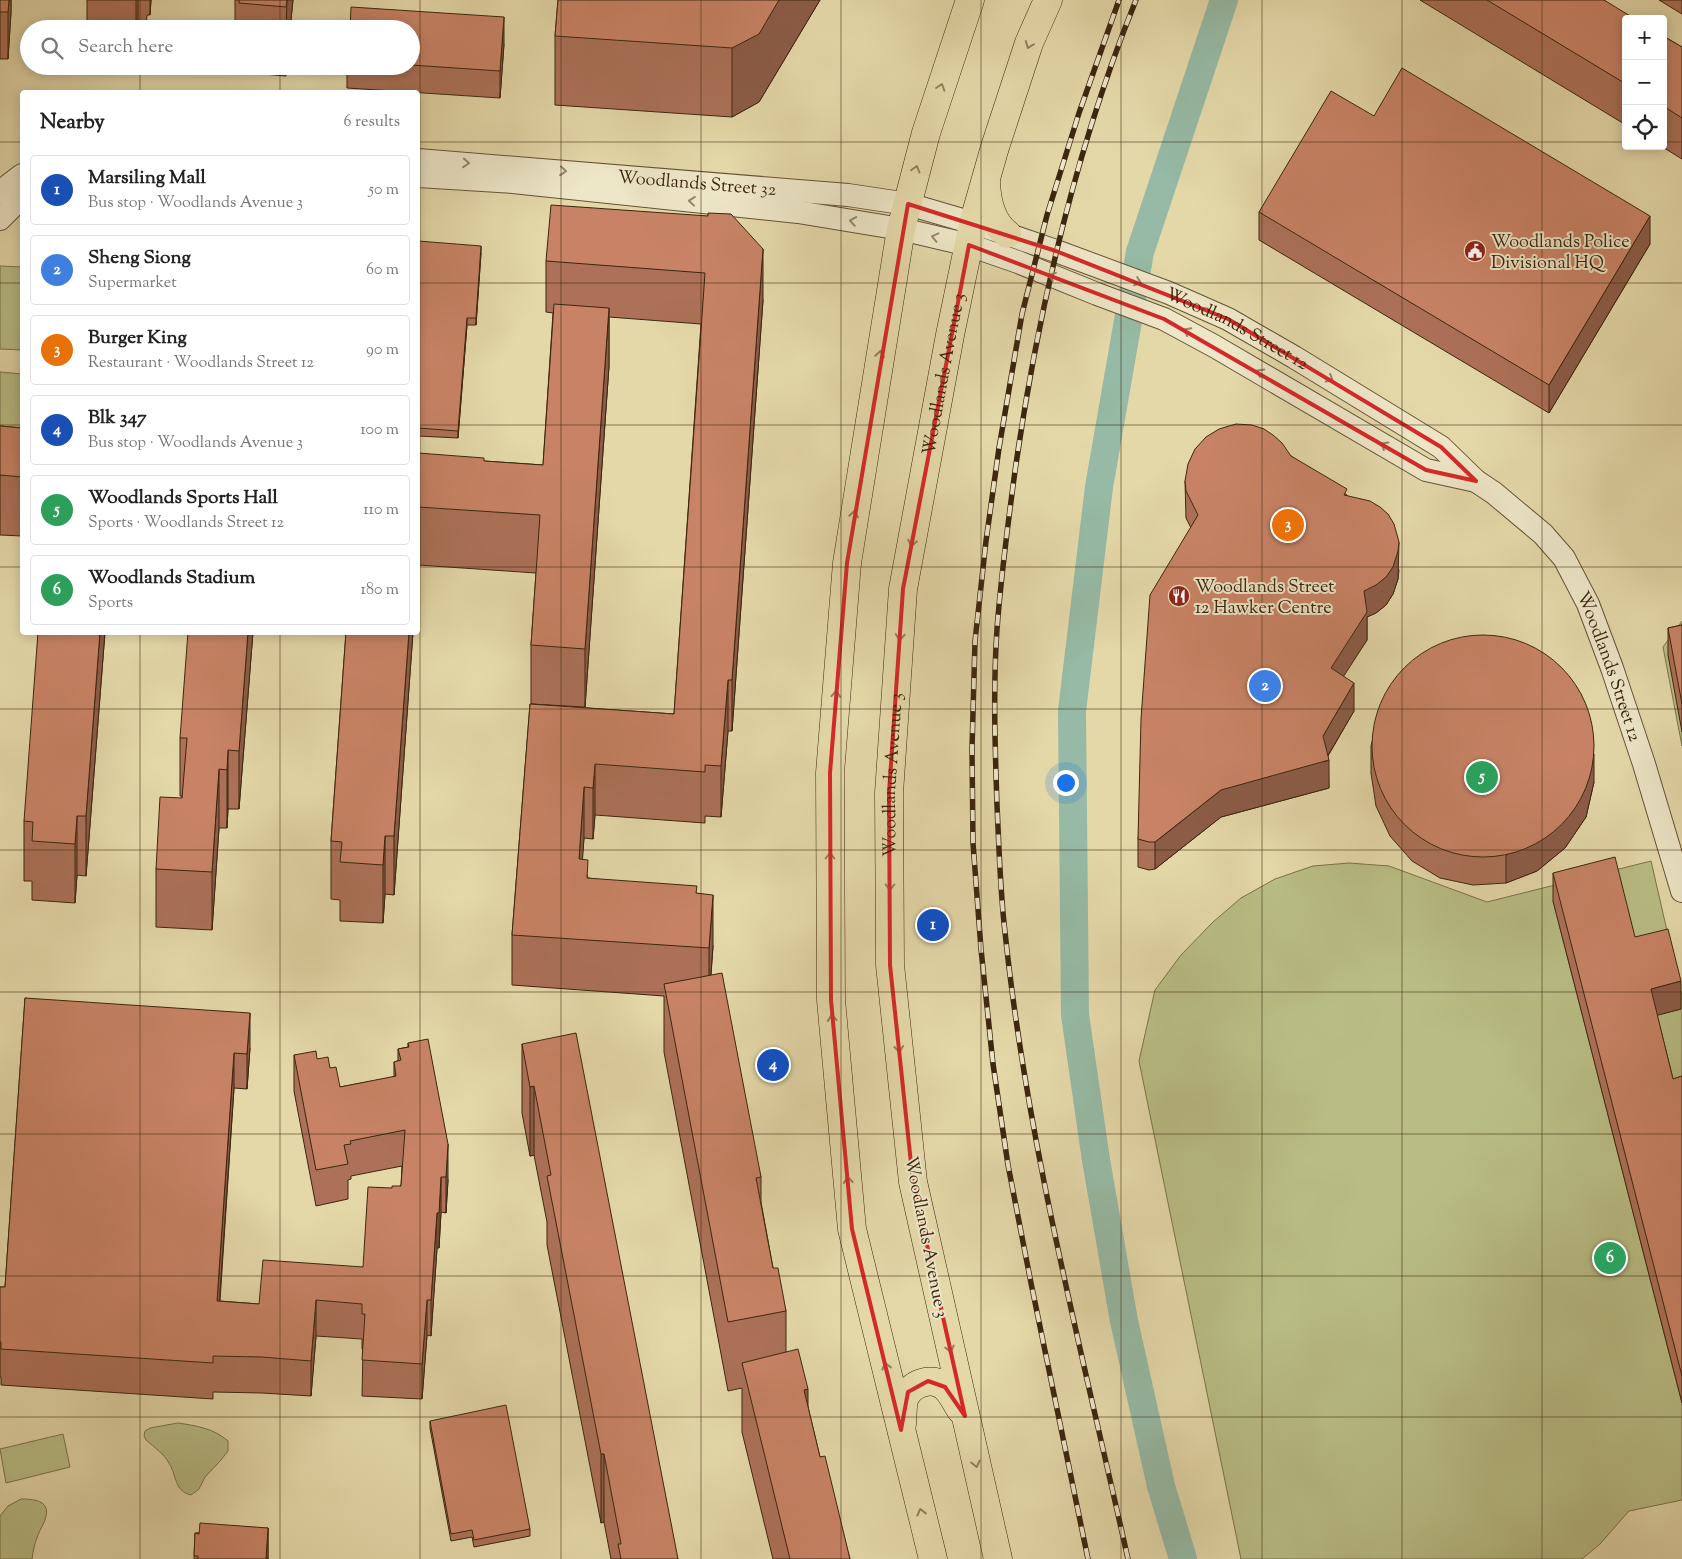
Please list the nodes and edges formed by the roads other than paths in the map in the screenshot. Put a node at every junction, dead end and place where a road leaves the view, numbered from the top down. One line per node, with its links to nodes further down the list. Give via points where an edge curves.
1 (970, 0): 9 (main road, one-way to 1, via 926,133)
2 (1048, 0): 6 (main road, Woodlands Avenue 3, one-way to 6, via 1029,43)
3 (420, 160): 9 (street, Woodlands Street 32, one-way to 9, via 848,195)
4 (420, 176): 9 (street, Woodlands Street 32, one-way to 4, via 798,212 513,182)
5 (20, 177): 7 (street)
6 (986, 179): 11 (main road, Woodlands Avenue 3); 12 (main road, via 988,204 999,228)
7 (0, 192)
8 (20, 199): 10 (street)
9 (904, 217): 11 (street, Woodlands Street 32); 16 (main road, one-way to 9, via 852,1229 830,1000 830,773 846,563)
10 (0, 219)
11 (971, 234): 12 (street, Woodlands Street 12); 13 (street, Woodlands Street 12, one-way to 11, via 1426,470 1159,317 1018,262); 15 (main road, Woodlands Avenue 3, one-way to 15, via 903,589 889,793 890,964 913,1182)
12 (1007, 234): 13 (street, Woodlands Street 12, one-way to 13, via 1228,319 1441,447)
13 (1476, 481): 14 (street, Woodlands Street 12, via 1543,534 1564,558 1588,604 1642,757)
14 (1682, 891)
15 (965, 1416): 16 (main road, via 945,1387 928,1381 908,1392); 18 (main road, Woodlands Avenue 3, one-way to 18)
16 (901, 1430): 17 (main road, one-way to 16)
17 (933, 1559)
18 (998, 1559)

